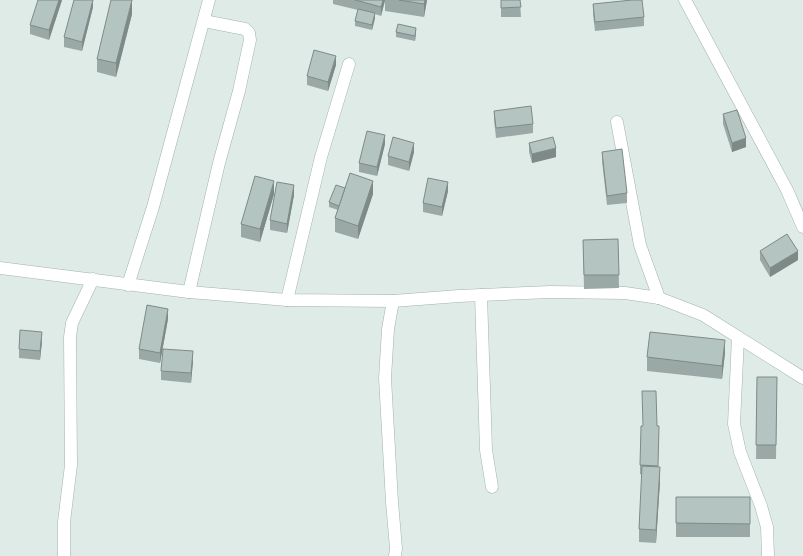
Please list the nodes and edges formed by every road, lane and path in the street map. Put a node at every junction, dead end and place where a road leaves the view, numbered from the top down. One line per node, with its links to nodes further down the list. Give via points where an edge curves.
1 (209, 0): 3 (street)
2 (685, 0): 6 (street, via 787,190)
3 (204, 21): 9 (street, via 153,207); 10 (street, via 245,29 250,40)
4 (349, 64): 13 (street, via 322,157)
5 (618, 122): 12 (street, via 640,245)
6 (803, 227)
7 (0, 268): 8 (street)
8 (93, 279): 9 (street); 18 (street, via 72,323 70,337 71,465 64,522)
9 (128, 285): 10 (street)
10 (189, 292): 13 (street)
11 (482, 295): 12 (street, via 550,292 625,293); 14 (street); 17 (street, via 486,450)
12 (659, 298): 15 (street, via 702,315)
13 (287, 300): 14 (street)
14 (393, 301): 19 (street, via 388,328 385,378)
15 (738, 338): 16 (street); 20 (street, via 734,424 740,452 767,527)
16 (803, 378)
17 (492, 487)
18 (64, 556)
19 (395, 556)
20 (768, 556)

